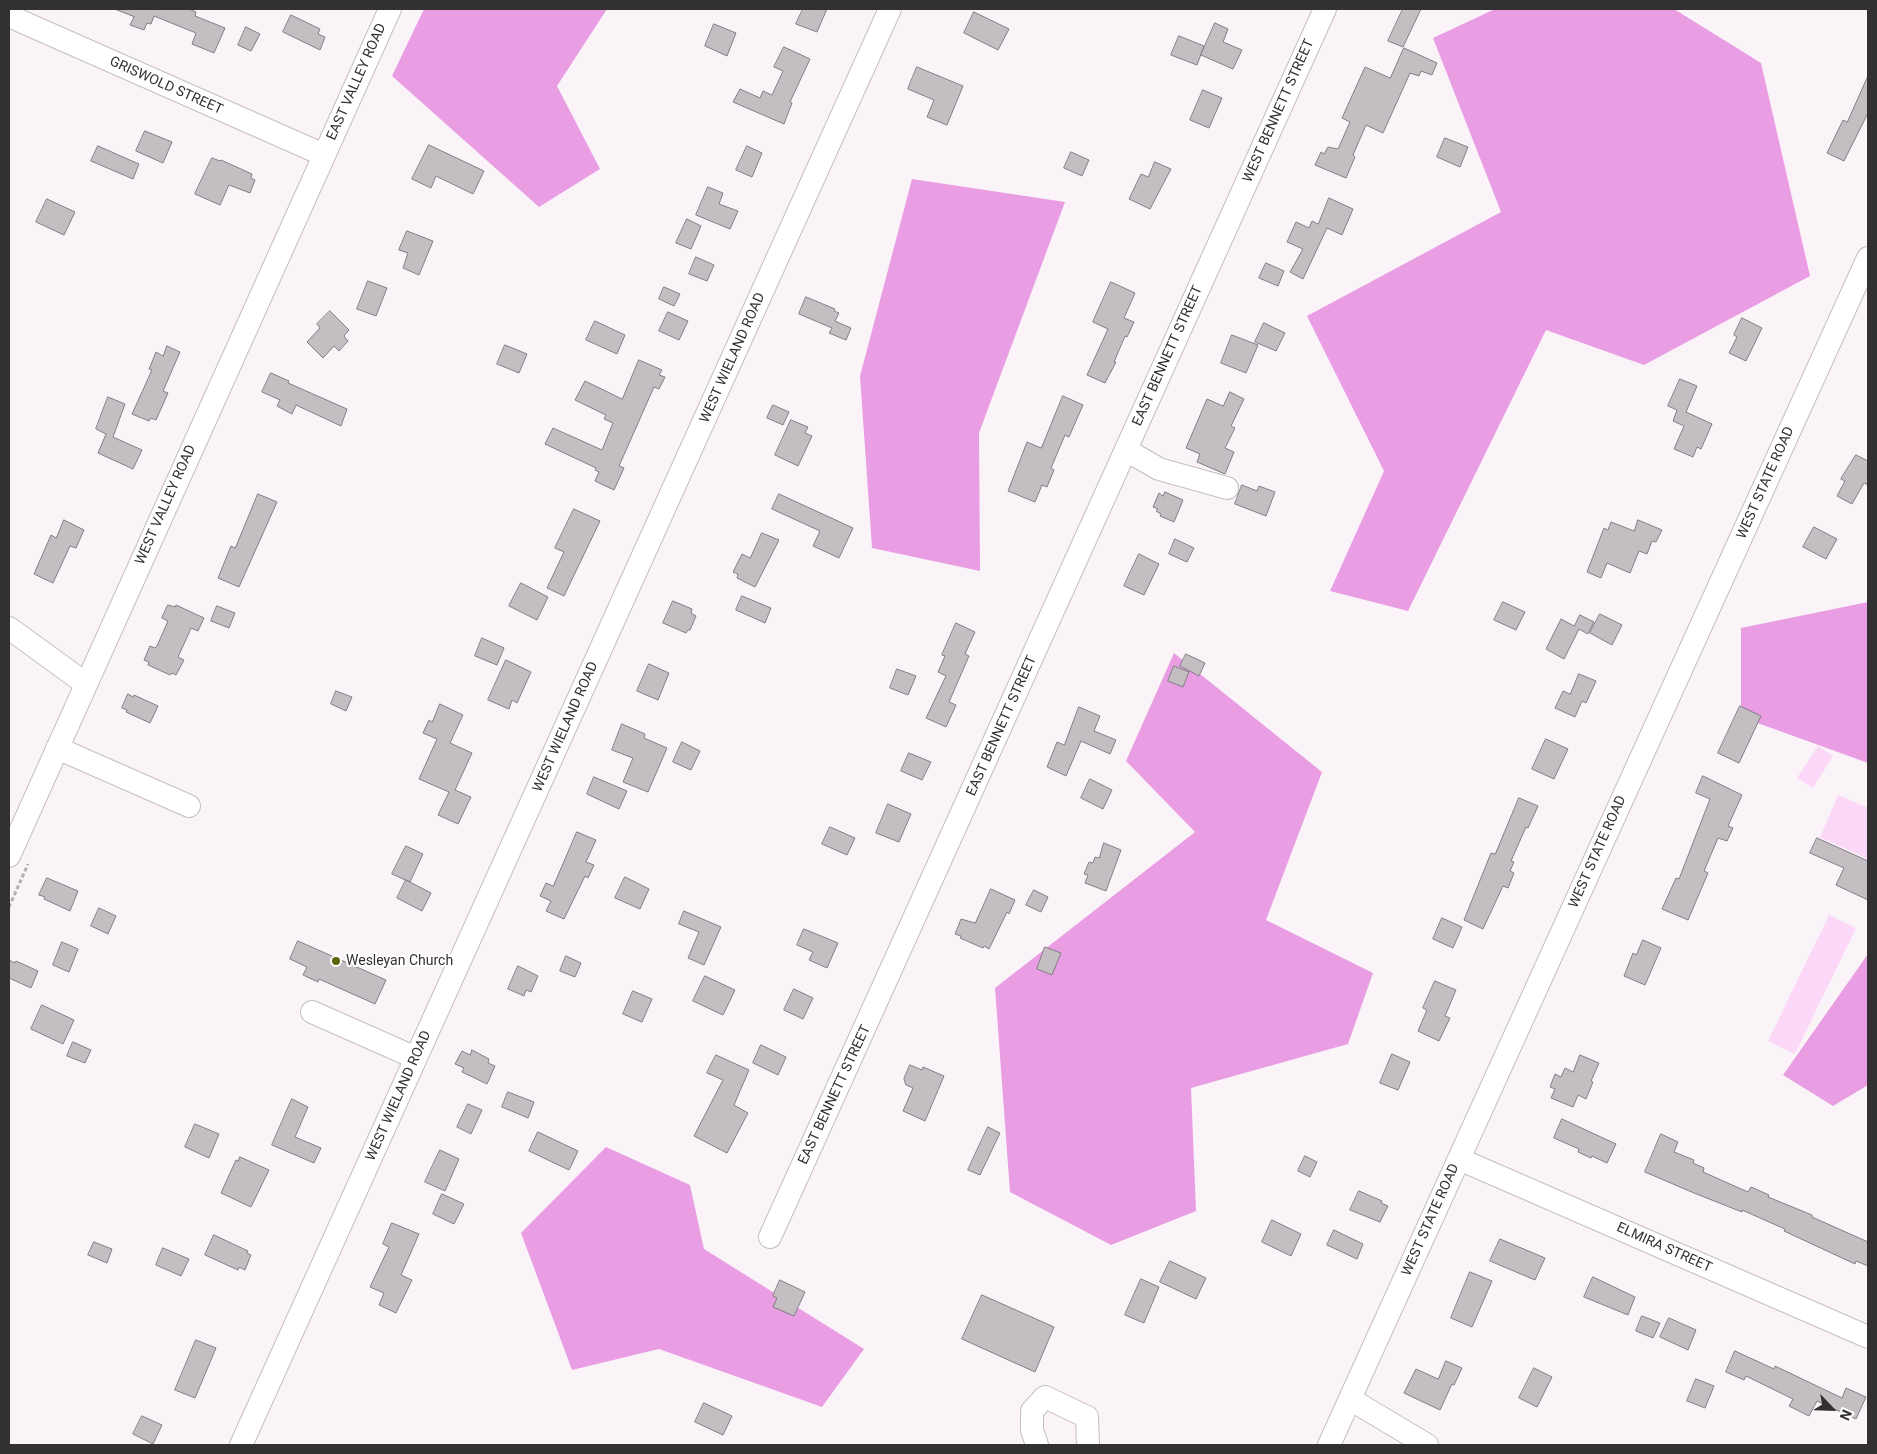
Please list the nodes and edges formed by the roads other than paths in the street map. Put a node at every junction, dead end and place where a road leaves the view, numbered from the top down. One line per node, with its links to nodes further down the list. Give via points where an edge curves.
1 (390, 9): 5 (street, EAST VALLEY ROAD)
2 (890, 9): 16 (street, WEST WIELAND ROAD)
3 (1325, 9): 6 (street, WEST BENNETT STREET)
4 (9, 16): 5 (street, GRISWOLD STREET)
5 (324, 155): 11 (street, WEST VALLEY ROAD)
6 (1232, 214): 8 (street, EAST BENNETT STREET)
7 (1868, 258): 17 (street, WEST STATE ROAD)
8 (1126, 450): 9 (street, via 1159,469); 18 (street, EAST BENNETT STREET)
9 (1227, 488)
10 (9, 628): 11 (street)
11 (86, 684): 12 (street, WEST VALLEY ROAD)
12 (57, 748): 13 (street); 14 (street, WEST VALLEY ROAD)
13 (189, 806)
14 (9, 856)
15 (312, 1012): 16 (street)
16 (416, 1058): 21 (street, WEST WIELAND ROAD)
17 (1459, 1159): 19 (street, ELMIRA STREET); 20 (street, WEST STATE ROAD)
18 (770, 1237)
19 (1868, 1337)
20 (1350, 1399): 24 (street, WEST STATE ROAD); 25 (street)
21 (241, 1445)
22 (1037, 1445): 23 (street, via 1032,1430 1032,1411 1045,1397 1087,1417)
23 (1088, 1445)
24 (1329, 1445)
25 (1427, 1445)

